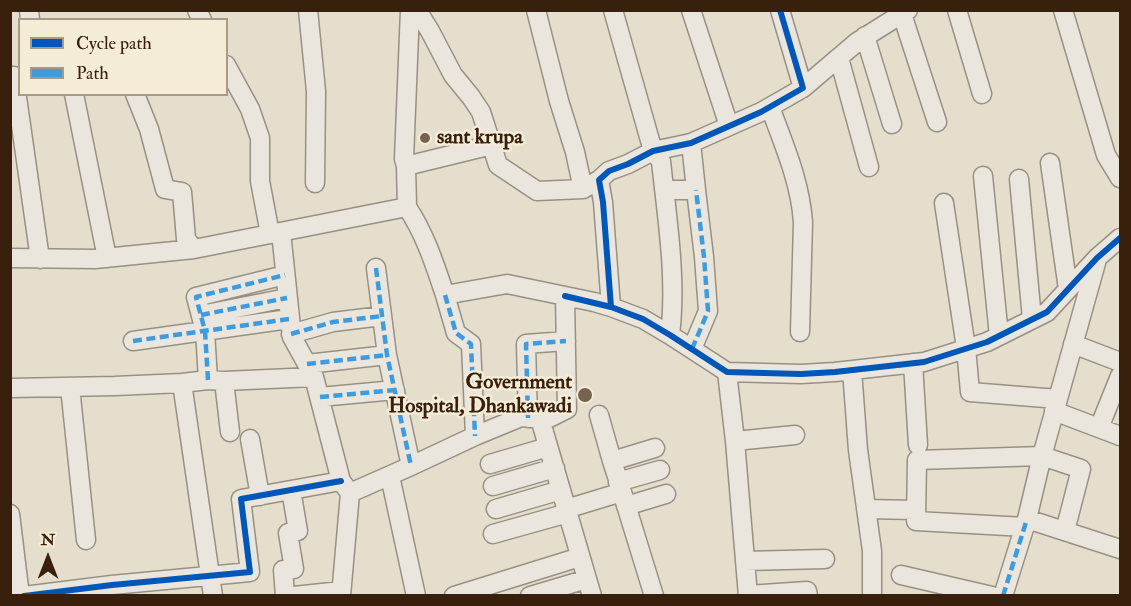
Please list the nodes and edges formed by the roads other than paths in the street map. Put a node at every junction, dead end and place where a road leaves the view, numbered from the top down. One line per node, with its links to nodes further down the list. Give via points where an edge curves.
1 (308, 10): 34 (street, via 316,91)
2 (410, 10): 29 (street)
3 (417, 10): 26 (street, via 453,75 481,112)
4 (536, 10): 35 (street, via 575,152)
5 (613, 10): 27 (street)
6 (691, 10): 24 (street)
7 (780, 10): 17 (street)
8 (957, 10): 18 (street)
9 (1047, 10): 13 (street)
10 (1063, 10): 13 (street)
11 (905, 12): 12 (street); 22 (street)
12 (865, 36): 14 (street); 23 (street)
13 (1071, 37): 32 (street, via 1106,155)
14 (839, 58): 17 (street); 30 (street)
15 (228, 69): 40 (street, via 260,138 260,181)
16 (14, 76): 46 (street)
17 (803, 88): 21 (street)
18 (982, 94)
19 (74, 96): 44 (street)
20 (136, 96): 42 (street, via 165,189 182,192 186,239)
21 (770, 107): 24 (street); 58 (street, via 791,163 802,208)
22 (937, 122)
23 (892, 124)
24 (729, 126): 25 (street)
25 (690, 142): 27 (street); 37 (street)
26 (492, 145): 29 (street); 35 (street, via 498,165 537,191)
27 (654, 152): 35 (street, via 609,171); 36 (street, via 661,161)
28 (1050, 163): 49 (street)
29 (406, 166): 39 (street)
30 (869, 167)
31 (982, 176): 60 (street)
32 (1120, 178)
33 (1019, 179): 55 (street)
34 (315, 183)
35 (591, 184): 53 (street, via 603,202)
36 (664, 190): 37 (street); 59 (street, via 671,252)
37 (696, 190): 65 (street, via 708,311)
38 (944, 202): 64 (street)
39 (407, 207): 40 (street); 50 (street, via 429,249)
40 (275, 233): 42 (street); 48 (street)
41 (1120, 238): 45 (street)
42 (194, 249): 44 (street)
43 (10, 258): 46 (street)
44 (108, 258): 46 (street)
45 (1097, 258): 49 (street); 63 (street)
46 (40, 259)
47 (376, 268): 54 (street)
48 (285, 276): 52 (street); 56 (street, via 196,297)
49 (1068, 289): 55 (street, via 1047,312)
50 (445, 295): 51 (street, via 507,284); 85 (street, via 456,333 471,344)
51 (566, 297): 53 (street); 62 (street)
52 (287, 298): 56 (street); 57 (street)
53 (611, 307): 59 (street)
54 (381, 316): 57 (street); 66 (street)
55 (1032, 319): 60 (street)
56 (203, 323): 57 (street); 61 (street); 73 (street)
57 (290, 327): 70 (street, via 297,349)
58 (800, 332)
59 (670, 335): 65 (street)
60 (999, 336): 64 (street)
61 (133, 341)
62 (566, 341): 81 (street, via 567,409); 81 (street, via 526,344)
63 (1073, 344): 67 (street); 79 (street)
64 (966, 348): 68 (street); 79 (street, via 970,392)
65 (692, 349): 71 (street)
66 (387, 355): 70 (street); 77 (street)
67 (1120, 362)
68 (913, 363): 69 (street); 89 (street)
69 (852, 370): 71 (street, via 801,374); 106 (street)
70 (311, 371): 73 (street); 78 (street)
71 (727, 372): 88 (street)
72 (1120, 376): 82 (street)
73 (216, 380): 74 (street); 83 (street)
74 (182, 383): 75 (street); 122 (street)
75 (70, 387): 76 (street); 114 (street)
76 (10, 388)
77 (395, 390): 78 (street); 95 (street)
78 (320, 397): 100 (street)
79 (1056, 405): 82 (street); 92 (street)
80 (599, 415): 93 (street)
81 (535, 420): 85 (street, via 521,417); 90 (street)
82 (1099, 428): 86 (street)
83 (230, 432)
84 (795, 435): 88 (street)
85 (475, 436): 95 (street)
86 (1120, 436)
87 (250, 439): 105 (street)
88 (735, 441): 120 (street)
89 (918, 445)
90 (548, 447): 94 (street); 96 (street)
91 (655, 448): 93 (street)
92 (1042, 456): 108 (street, via 917,460); 111 (street); 112 (street, via 1081,469)
93 (612, 461): 103 (street)
94 (490, 464)
95 (411, 466): 98 (street)
96 (555, 468): 99 (street); 102 (street)
97 (660, 470): 103 (street)
98 (390, 476): 100 (street); 133 (street)
99 (493, 486)
100 (346, 487): 101 (street); 126 (street)
101 (291, 490): 105 (street); 131 (street, via 297,531 288,533 294,569 283,570)
102 (561, 490): 107 (street); 109 (street)
103 (622, 493): 104 (street); 109 (street); 136 (street)
104 (666, 494)
105 (260, 496): 122 (street, via 241,499 250,572)
106 (866, 508): 108 (street); 138 (street, via 872,550)
107 (496, 509)
108 (916, 510): 111 (street, via 916,521)
109 (567, 511): 113 (street); 117 (street)
110 (10, 514): 115 (street)
111 (1026, 523): 112 (street); 140 (street)
112 (1065, 531): 116 (street)
113 (493, 534)
114 (86, 540)
115 (12, 542): 129 (street)
116 (1120, 549)
117 (580, 557): 123 (street); 134 (street)
118 (825, 559): 119 (street)
119 (780, 560): 120 (street); 127 (street)
120 (745, 561): 128 (street)
121 (901, 575): 124 (street)
122 (210, 576): 125 (street); 130 (street)
123 (589, 587): 135 (street)
124 (942, 590): 139 (street)
125 (76, 592): 129 (street)
126 (341, 593): 132 (street)
127 (781, 594): 128 (street); 137 (street, via 807,591)
128 (748, 595)
129 (22, 596)
130 (213, 596)
131 (285, 596)
132 (294, 596)
133 (416, 596)
134 (454, 596)
135 (530, 596)
136 (654, 596)
137 (807, 596)
138 (872, 596)
139 (992, 596)
140 (1003, 596)

